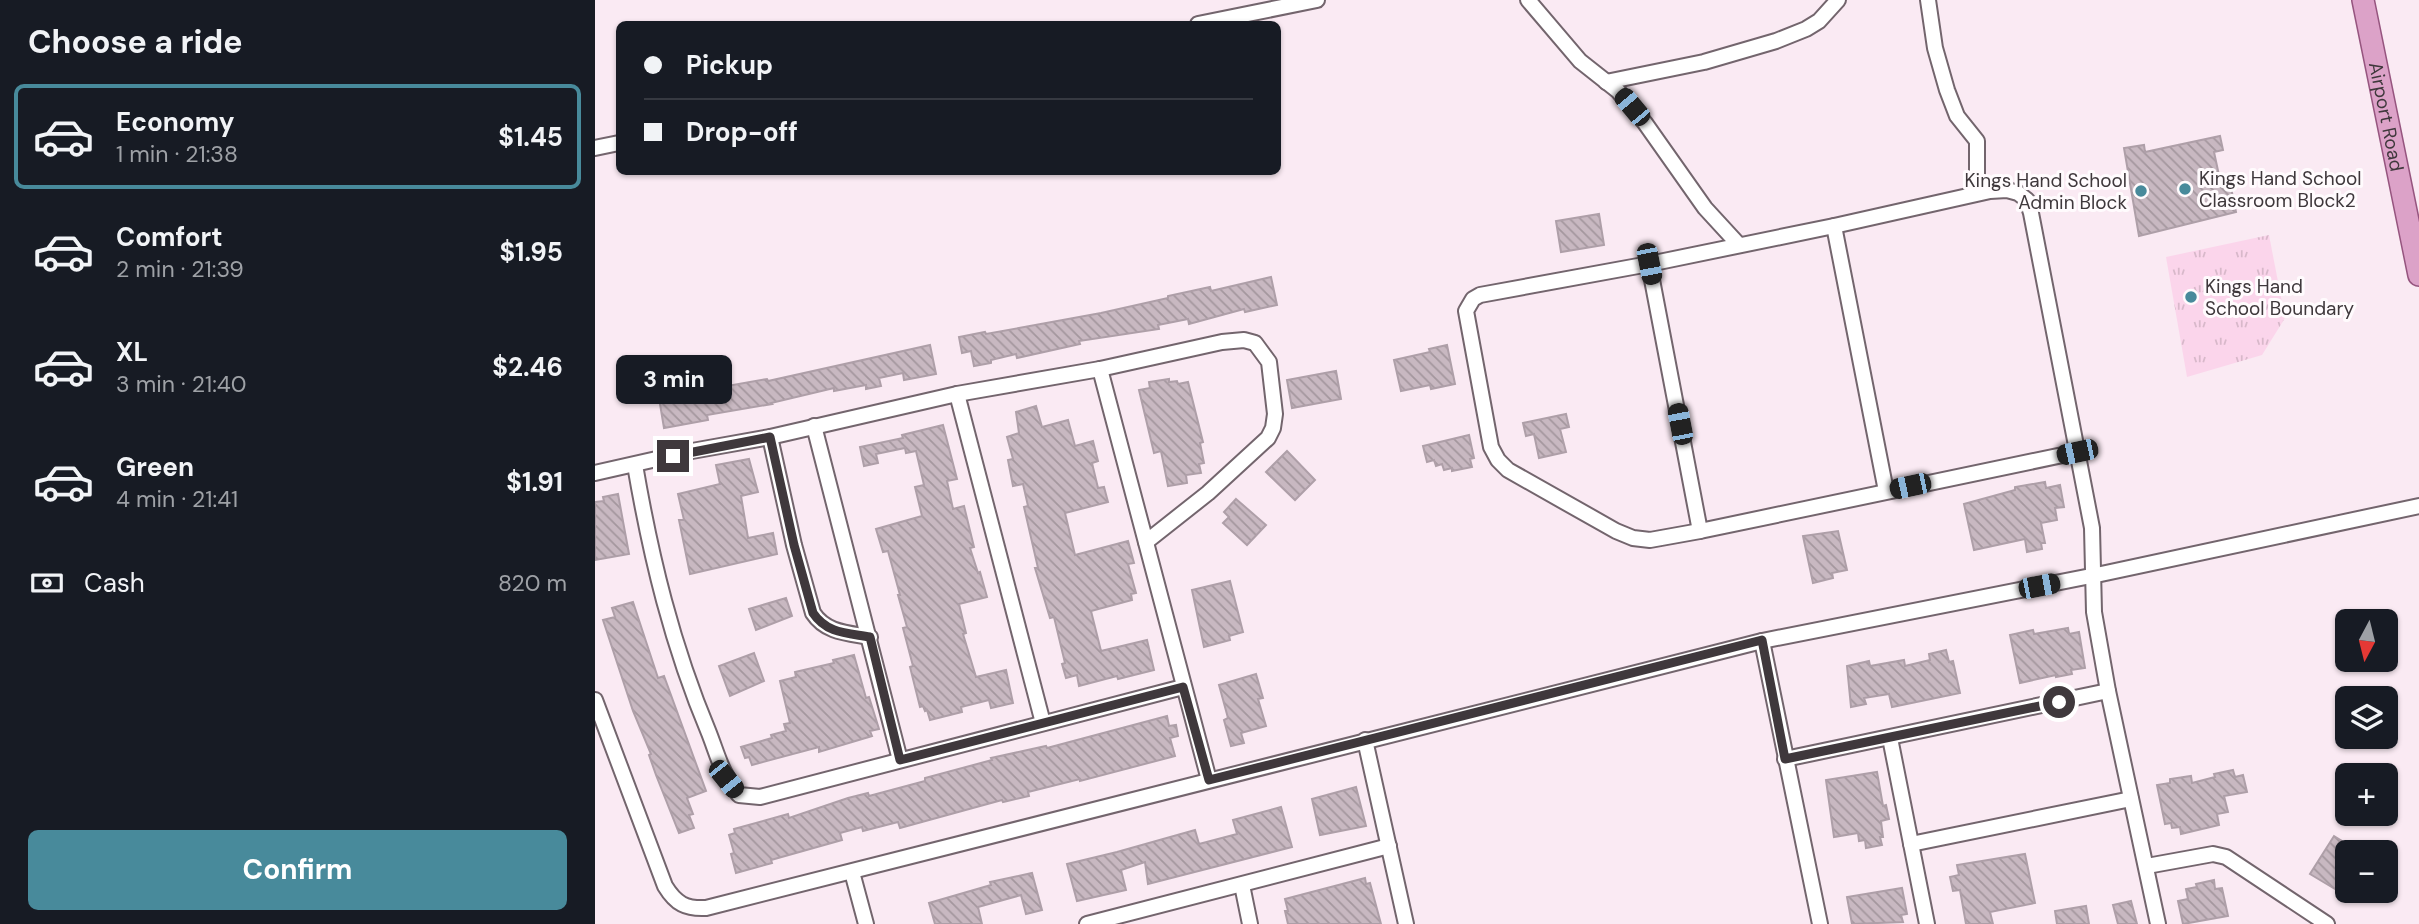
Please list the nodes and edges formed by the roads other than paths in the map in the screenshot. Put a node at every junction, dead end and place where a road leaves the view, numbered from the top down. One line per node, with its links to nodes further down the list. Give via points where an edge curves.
1 (1317, 0): 6 (street)
2 (1528, 0): 7 (street, via 1580,61)
3 (1838, 0): 7 (street, via 1819,21 1776,41)
4 (1928, 0): 10 (street, via 1947,90 1957,116 1977,141)
5 (2363, 0): 14 (main road, Airport Road)
6 (1213, 21)
7 (1607, 82): 12 (street, via 1645,123 1705,208)
8 (616, 144): 9 (street)
9 (595, 148)
10 (1977, 193): 11 (street); 19 (street, via 2007,190 2027,200)
11 (1834, 226): 12 (street); 22 (street)
12 (1739, 244): 13 (street)
13 (1649, 264): 24 (street); 24 (street, via 1479,295 1466,311 1469,333 1491,447 1508,470 1633,538 1650,540)
14 (2419, 275)
15 (1100, 369): 16 (street); 25 (street); 25 (street, via 1244,340 1255,343 1269,362 1275,414 1268,438)
16 (957, 394): 17 (street); 32 (street)
17 (814, 426): 18 (street); 27 (street)
18 (770, 437): 20 (street); 27 (street, via 813,613 828,629)
19 (2077, 452): 22 (street); 26 (street, via 2092,528)
20 (635, 465): 21 (street); 36 (street, via 667,615 726,779 739,795 760,797)
21 (595, 473)
22 (1886, 491): 24 (street)
23 (2419, 506): 26 (street)
24 (1700, 531)
25 (1146, 542): 29 (street)
26 (2092, 575): 28 (street); 30 (street)
27 (870, 637): 36 (street)
28 (1762, 640): 34 (street); 35 (street)
29 (1183, 687): 32 (street); 37 (street)
30 (2108, 691): 33 (street); 38 (street)
31 (595, 700): 42 (street, via 665,886 680,905 706,908)
32 (1044, 723): 36 (street)
33 (1890, 738): 35 (street); 39 (street)
34 (1365, 740): 37 (street); 40 (street)
35 (1785, 759): 49 (street)
36 (900, 760)
37 (1209, 780): 42 (street)
38 (2131, 799): 39 (street); 41 (street)
39 (1911, 844): 50 (street)
40 (1389, 846): 43 (street); 48 (street)
41 (2147, 866): 51 (street); 52 (street, via 2213,854 2226,857)
42 (852, 872): 45 (street)
43 (1242, 885): 44 (street); 47 (street)
44 (1103, 922): 46 (street)
45 (866, 924)
46 (1087, 924)
47 (1249, 924)
48 (1406, 924)
49 (1820, 924)
50 (1927, 924)
51 (2158, 924)
52 (2327, 924)

